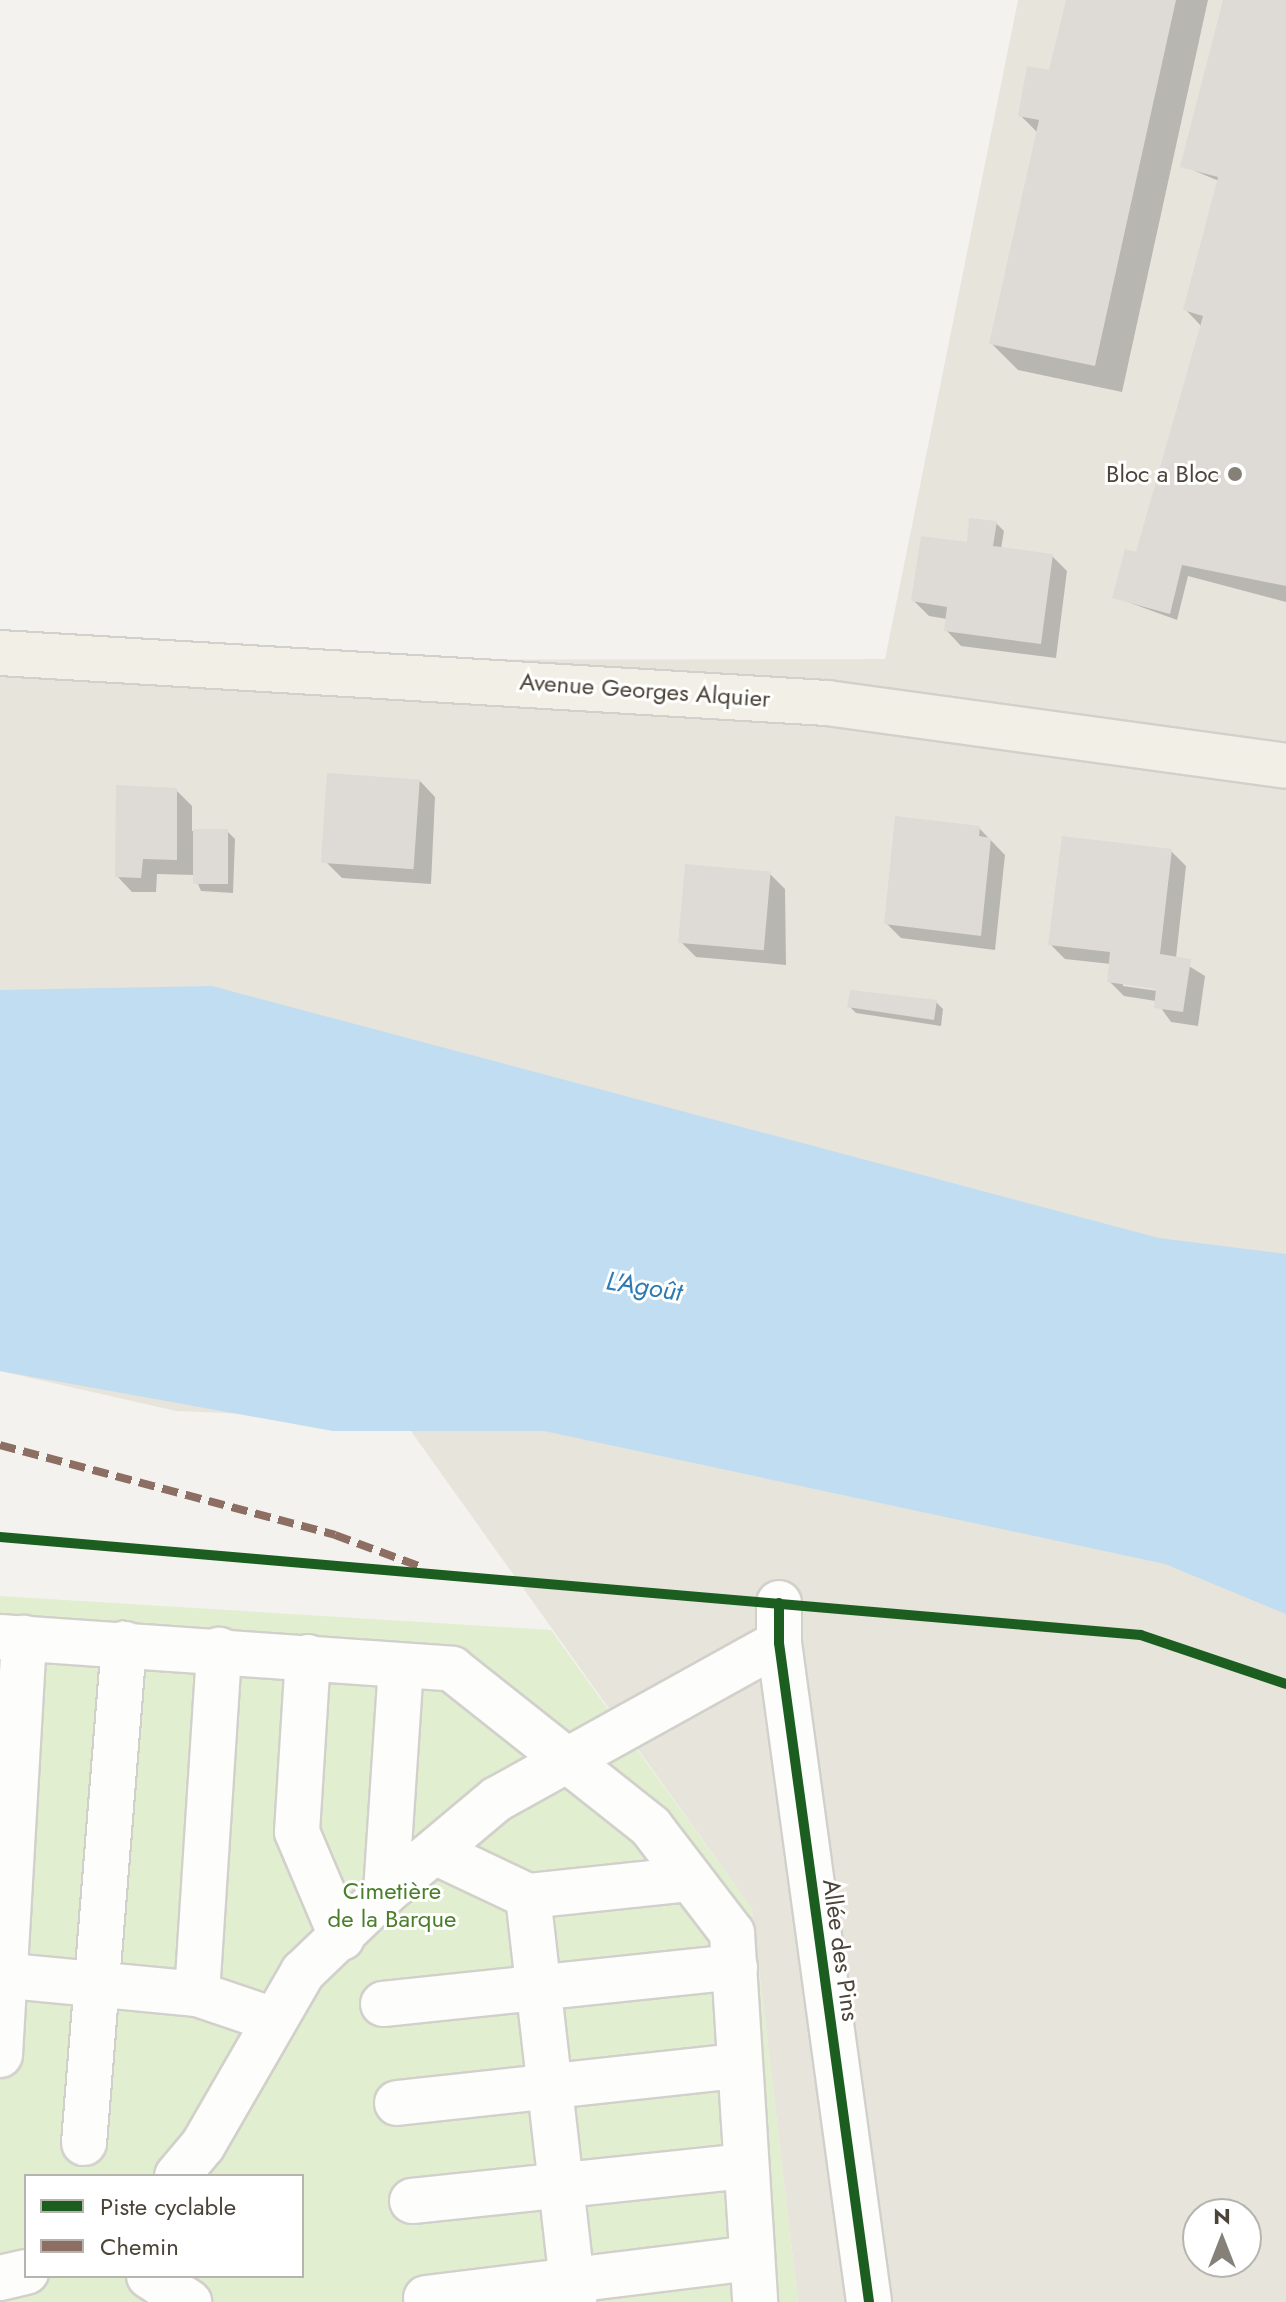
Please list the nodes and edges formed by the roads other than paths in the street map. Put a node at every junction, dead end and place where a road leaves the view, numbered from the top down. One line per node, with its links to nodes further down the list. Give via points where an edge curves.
1 (0, 653): 2 (main road, Avenue Georges Alquier, via 827,703)
2 (1286, 766)
3 (12, 1638): 4 (street); 15 (street)
4 (124, 1644): 5 (street); 16 (street)
5 (219, 1650): 6 (street); 18 (street)
6 (308, 1657): 7 (street); 13 (street, via 297,1832)
7 (401, 1665): 8 (street, via 452,1669); 11 (street)
8 (568, 1759): 9 (street, via 497,1799); 10 (street, via 651,1827); 38 (street, Allée des Pins, via 779,1623)
9 (435, 1852): 11 (street); 12 (street)
10 (690, 1879): 12 (street); 14 (street, via 732,1933)
11 (386, 1892): 13 (street)
12 (528, 1896): 17 (street)
13 (342, 1938): 20 (street, via 303,1972)
14 (735, 1967): 17 (street); 22 (street)
15 (2, 1975): 16 (street); 21 (street)
16 (97, 1982): 18 (street); 25 (street)
17 (538, 1988): 19 (street); 23 (street)
18 (197, 1994): 20 (street)
19 (383, 2004)
20 (271, 2019): 27 (street, via 203,2145)
21 (0, 2055)
22 (740, 2066): 23 (street); 26 (street)
23 (549, 2087): 24 (street); 28 (street)
24 (397, 2103)
25 (84, 2143)
26 (746, 2166): 28 (street); 30 (street)
27 (179, 2174)
28 (561, 2185): 29 (street); 34 (street)
29 (412, 2201)
30 (752, 2258): 34 (street); 37 (street)
31 (24, 2272): 32 (street)
32 (0, 2278)
33 (152, 2278): 36 (street)
34 (573, 2291): 35 (street)
35 (426, 2298)
36 (189, 2302)
37 (755, 2302)
38 (869, 2302)

